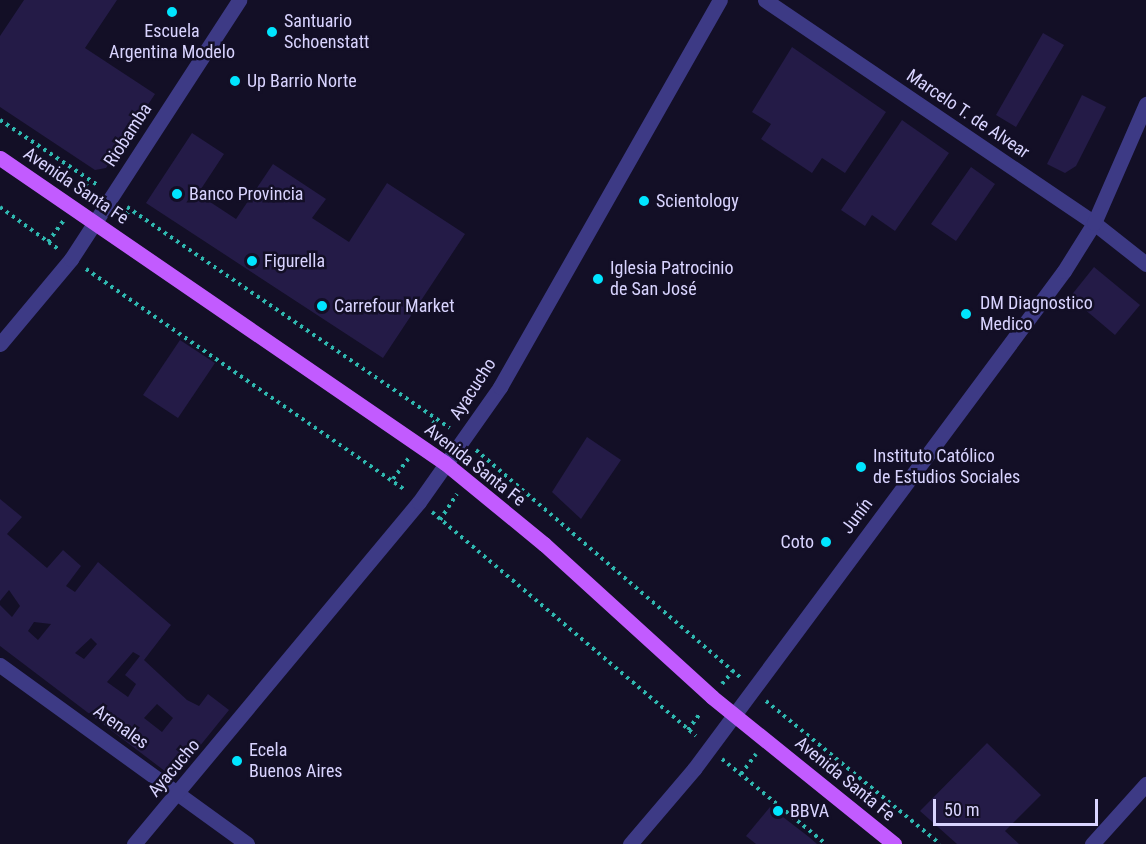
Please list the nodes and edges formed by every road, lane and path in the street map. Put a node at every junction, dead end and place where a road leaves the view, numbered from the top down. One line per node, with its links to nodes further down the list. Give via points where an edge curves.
1 (239, 0): 6 (street, Riobamba)
2 (720, 0): 10 (street, Ayacucho, via 500,387)
3 (765, 0): 7 (street, Marcelo T. de Alvear)
4 (1146, 104): 7 (street, Junín)
5 (0, 158): 6 (main road, Avenida Santa Fe)
6 (95, 222): 9 (street, Riobamba, via 71,259); 10 (main road, Avenida Santa Fe)
7 (1094, 223): 8 (street, Marcelo T. de Alvear); 12 (street, Junín, via 1064,272)
8 (1146, 264)
9 (0, 344)
10 (445, 463): 12 (main road, Avenida Santa Fe, via 544,544); 14 (street, Ayacucho, via 419,502)
11 (0, 665): 14 (street, Arenales)
12 (735, 714): 17 (street, Junín); 18 (main road, Avenida Santa Fe)
13 (1146, 784): 19 (street)
14 (180, 792): 15 (street, Ayacucho); 16 (street, Arenales)
15 (134, 844)
16 (247, 844)
17 (630, 844)
18 (894, 844)
19 (1092, 844)

